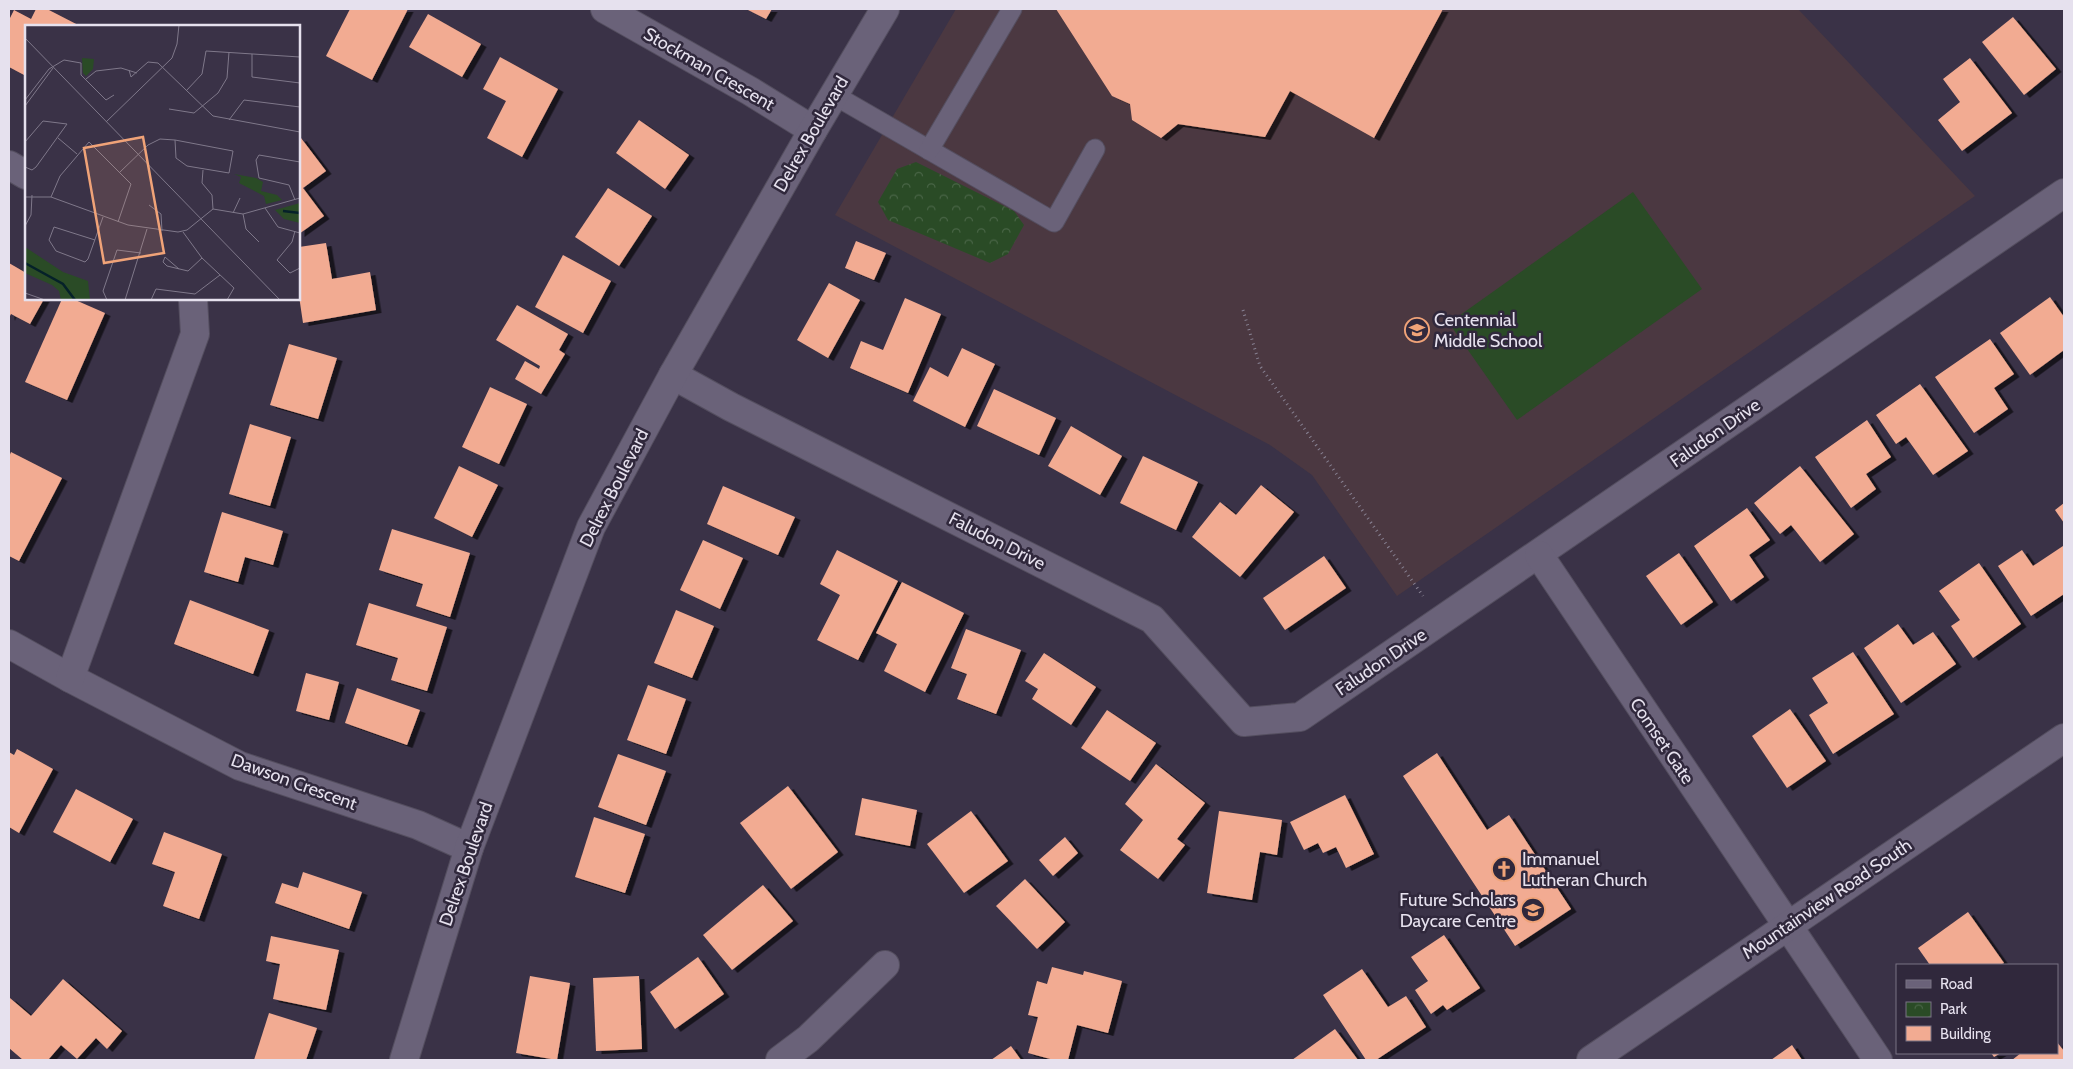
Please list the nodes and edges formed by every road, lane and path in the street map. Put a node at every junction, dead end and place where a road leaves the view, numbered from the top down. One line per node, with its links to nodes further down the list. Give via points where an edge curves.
1 (605, 9): 5 (street, Stockman Crescent)
2 (885, 9): 4 (street, Delrex Boulevard)
3 (1012, 9): 7 (lane)
4 (834, 95): 5 (street, Delrex Boulevard); 7 (lane)
5 (813, 130): 13 (street, Delrex Boulevard)
6 (1095, 149): 7 (lane, via 1054,222)
7 (929, 150)
8 (9, 165): 9 (street)
9 (25, 174)
10 (2064, 193): 14 (street, Faludon Drive)
11 (193, 300): 17 (street, via 195,334)
12 (1243, 310): 15 (path, via 1260,366)
13 (673, 376): 15 (street, Faludon Drive, via 1152,619 1244,722 1300,717); 19 (street, Delrex Boulevard, via 591,527)
14 (1539, 555): 15 (street, Faludon Drive); 20 (street, Comset Gate)
15 (1440, 622)
16 (9, 644): 17 (street, Dawson Crescent)
17 (70, 678): 19 (street, Dawson Crescent, via 240,766 418,825)
18 (2064, 738): 20 (street, Mountainview Road South)
19 (469, 848): 22 (street, Delrex Boulevard)
20 (1787, 926): 24 (street, Mountainview Road South); 25 (street, Comset Gate)
21 (884, 965): 23 (street, via 808,1040)
22 (404, 1060)
23 (780, 1060)
24 (1591, 1060)
25 (1878, 1060)

